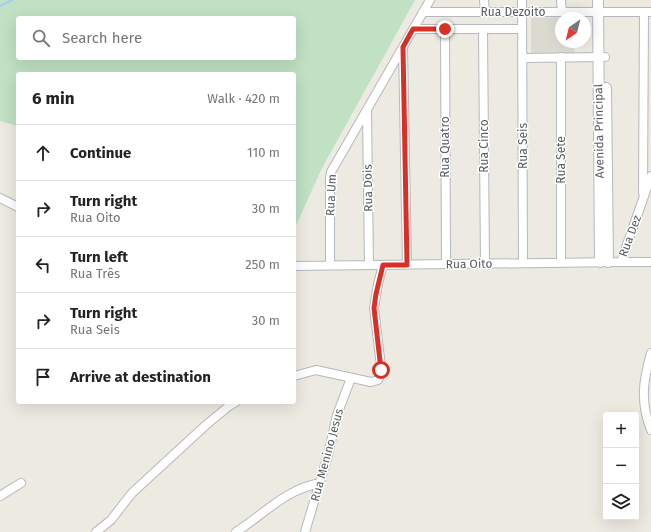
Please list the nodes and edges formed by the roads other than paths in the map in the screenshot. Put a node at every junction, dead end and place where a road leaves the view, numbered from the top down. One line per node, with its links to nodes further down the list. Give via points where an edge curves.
1 (430, 0): 7 (street, Rua Um)
2 (484, 0): 8 (street)
3 (522, 0): 9 (street, Rua Seis)
4 (561, 0): 11 (street)
5 (598, 0): 13 (street, Avenida Principal)
6 (604, 0): 13 (street, Avenida Principal)
7 (423, 12): 8 (street, Rua Dezoito); 15 (street, Rua Um)
8 (484, 12): 9 (street, Rua Dezoito)
9 (522, 12): 10 (street, Rua Dezoito); 18 (street, Rua Seis)
10 (555, 12)
11 (562, 12)
12 (591, 12): 13 (street, Rua Dezoito)
13 (601, 12): 14 (street, Rua Dezoito); 20 (street, Avenida Principal)
14 (648, 12): 26 (street)
15 (413, 29): 16 (street); 19 (street, Rua Um)
16 (445, 29): 17 (street); 33 (street, Rua Quatro)
17 (483, 29): 18 (street); 34 (street, Rua Cinco)
18 (522, 29): 21 (street, Rua Seis)
19 (403, 47): 23 (street, Rua Um); 37 (street)
20 (602, 57): 22 (street); 28 (street, Avenida Principal)
21 (522, 58): 22 (street); 31 (street, Rua Seis)
22 (561, 58): 32 (street, Rua Sete)
23 (367, 110): 35 (street, Rua Dois); 39 (street, Rua Um, via 331,172)
24 (651, 176): 26 (street, Rua Dez)
25 (0, 198): 27 (street)
26 (643, 199): 29 (street, Rua Dez)
27 (16, 206)
28 (604, 262): 29 (street, Rua Dez); 32 (street, Rua Oito)
29 (621, 262): 30 (street)
30 (651, 262)
31 (523, 263): 32 (street, Rua Oito); 34 (street, Rua Oito)
32 (562, 263)
33 (446, 264): 34 (street, Rua Oito); 37 (street, Rua Oito)
34 (484, 264)
35 (369, 265): 36 (street, Rua Oito); 39 (street, Rua Oito)
36 (383, 265): 37 (street, Rua Oito); 42 (street, via 374,308 381,373 378,380 373,382)
37 (407, 265)
38 (296, 266): 39 (street)
39 (330, 266)
40 (651, 353): 44 (street, via 644,384 645,410)
41 (296, 375): 42 (street, via 316,370)
42 (351, 378): 45 (street, Rua Menino Jesus, via 337,415)
43 (232, 404): 49 (street, via 132,493 111,520)
44 (651, 430)
45 (320, 483): 48 (street, via 286,495); 50 (street, Rua Menino Jesus)
46 (21, 484): 47 (street)
47 (0, 496)
48 (240, 531)
49 (96, 532)
50 (305, 532)

